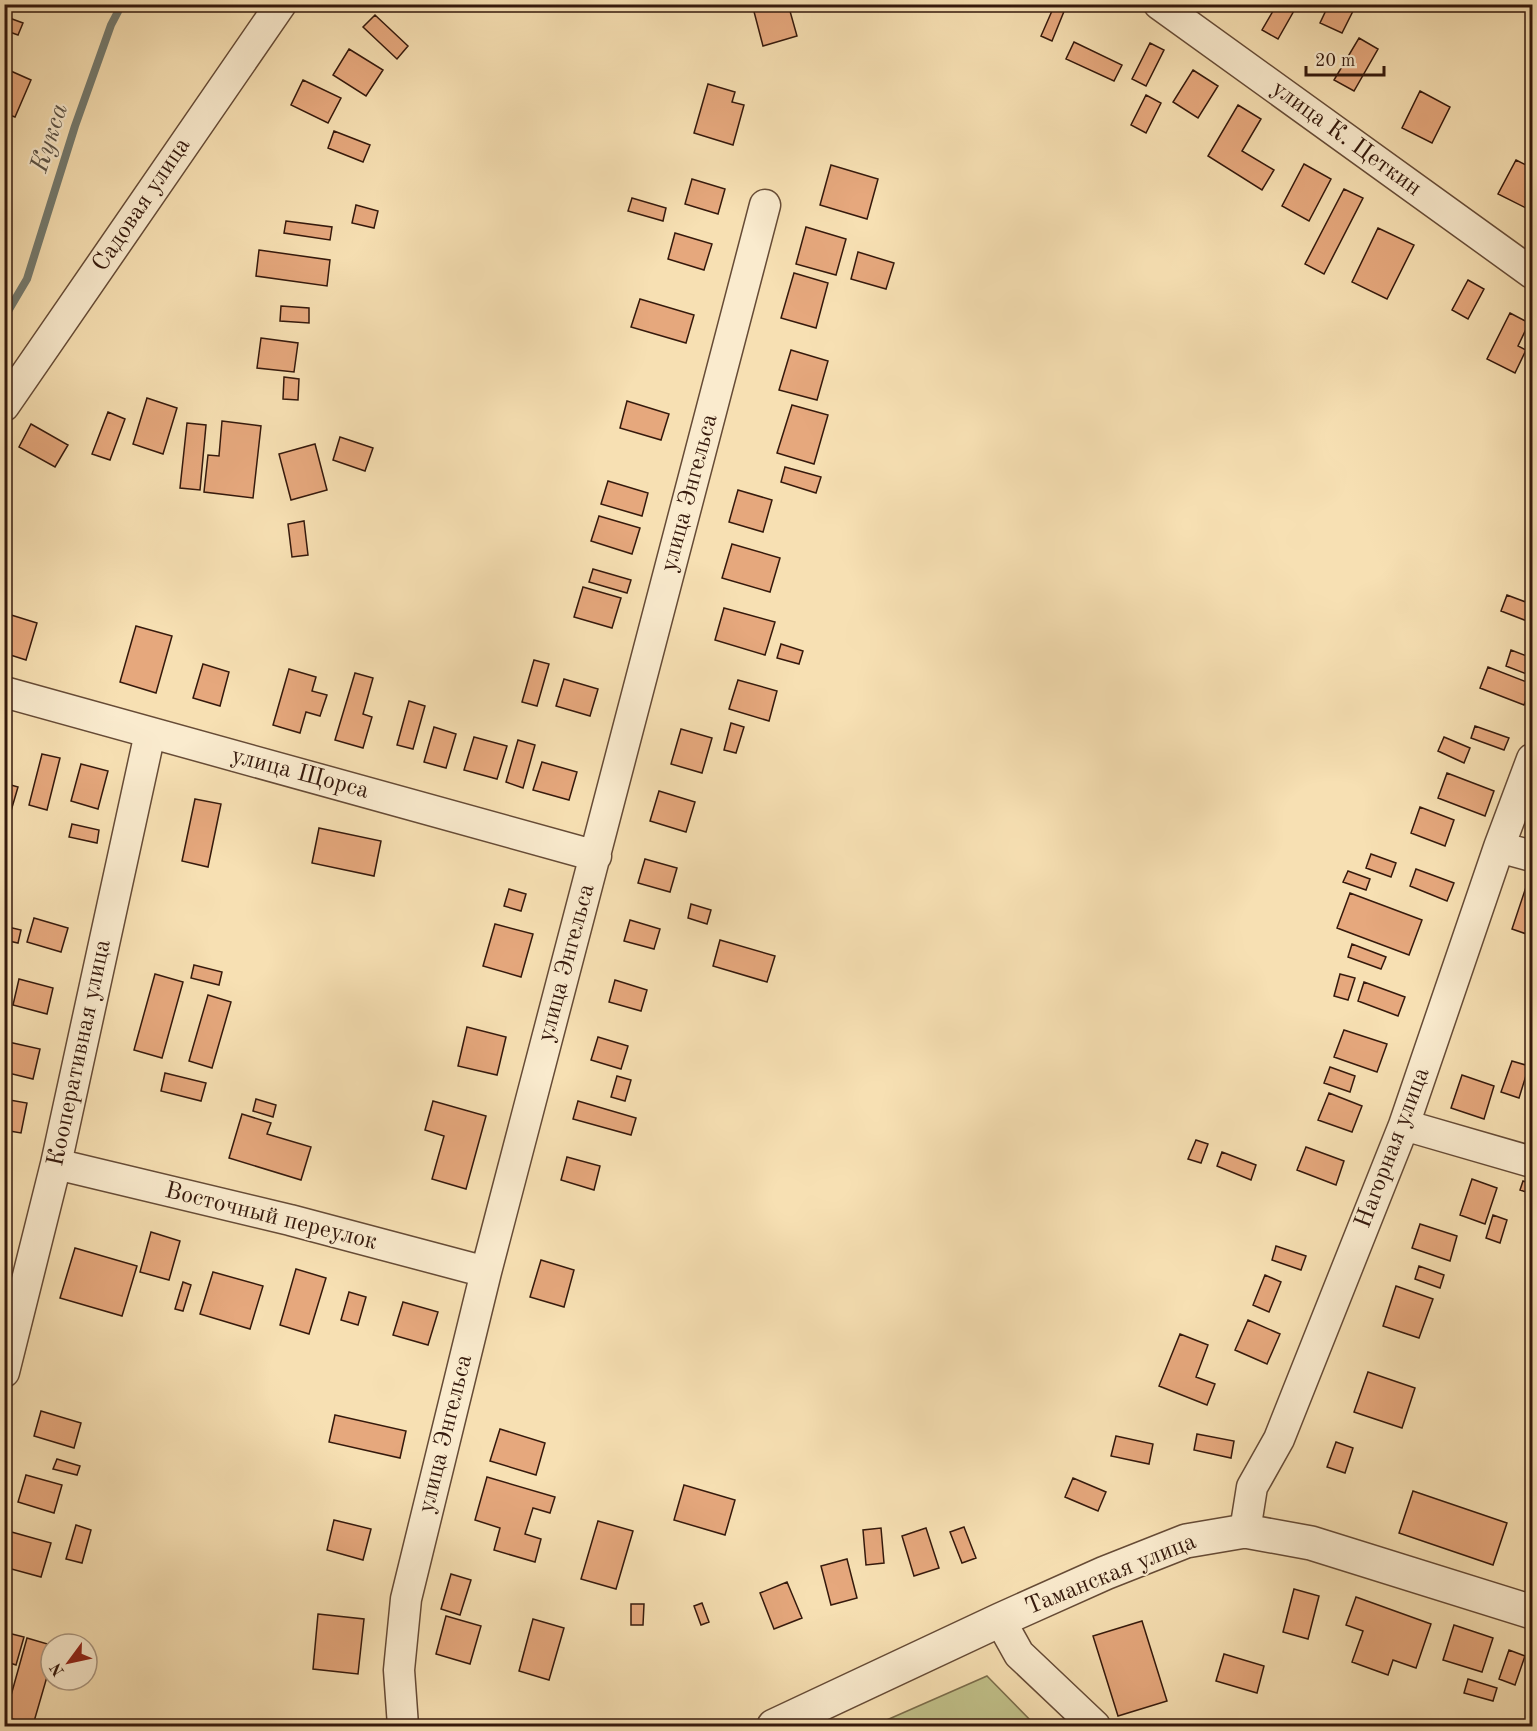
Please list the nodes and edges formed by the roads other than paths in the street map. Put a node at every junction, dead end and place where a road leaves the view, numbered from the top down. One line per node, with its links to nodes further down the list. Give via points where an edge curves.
1 (281, 4): 5 (street, Садовая улица)
2 (1159, 4): 4 (street, улица К. Цеткин)
3 (765, 205): 10 (street, улица Энгельса)
4 (1533, 273)
5 (4, 406)
6 (4, 692): 7 (street, улица Щорса)
7 (150, 733): 10 (street, улица Щорса); 14 (street, Кооперативная улица)
8 (1533, 759): 9 (street, Нагорная улица)
9 (1499, 847): 11 (street); 12 (street, Нагорная улица)
10 (596, 856): 15 (street, улица Энгельса)
11 (1533, 856)
12 (1404, 1125): 13 (street); 17 (street, Нагорная улица, via 1279,1439 1252,1486)
13 (1533, 1162)
14 (56, 1164): 15 (street, Восточный переулок); 16 (street, Кооперативная улица)
15 (486, 1272): 20 (street, улица Энгельса, via 406,1599 399,1670)
16 (4, 1371)
17 (1245, 1531): 18 (street, Таманская улица, via 1311,1543); 19 (street, Таманская улица, via 1186,1541)
18 (1533, 1612)
19 (1000, 1620): 21 (street, Таманская улица); 22 (street, via 1019,1654)
20 (403, 1726)
21 (774, 1726)
22 (1095, 1726)

